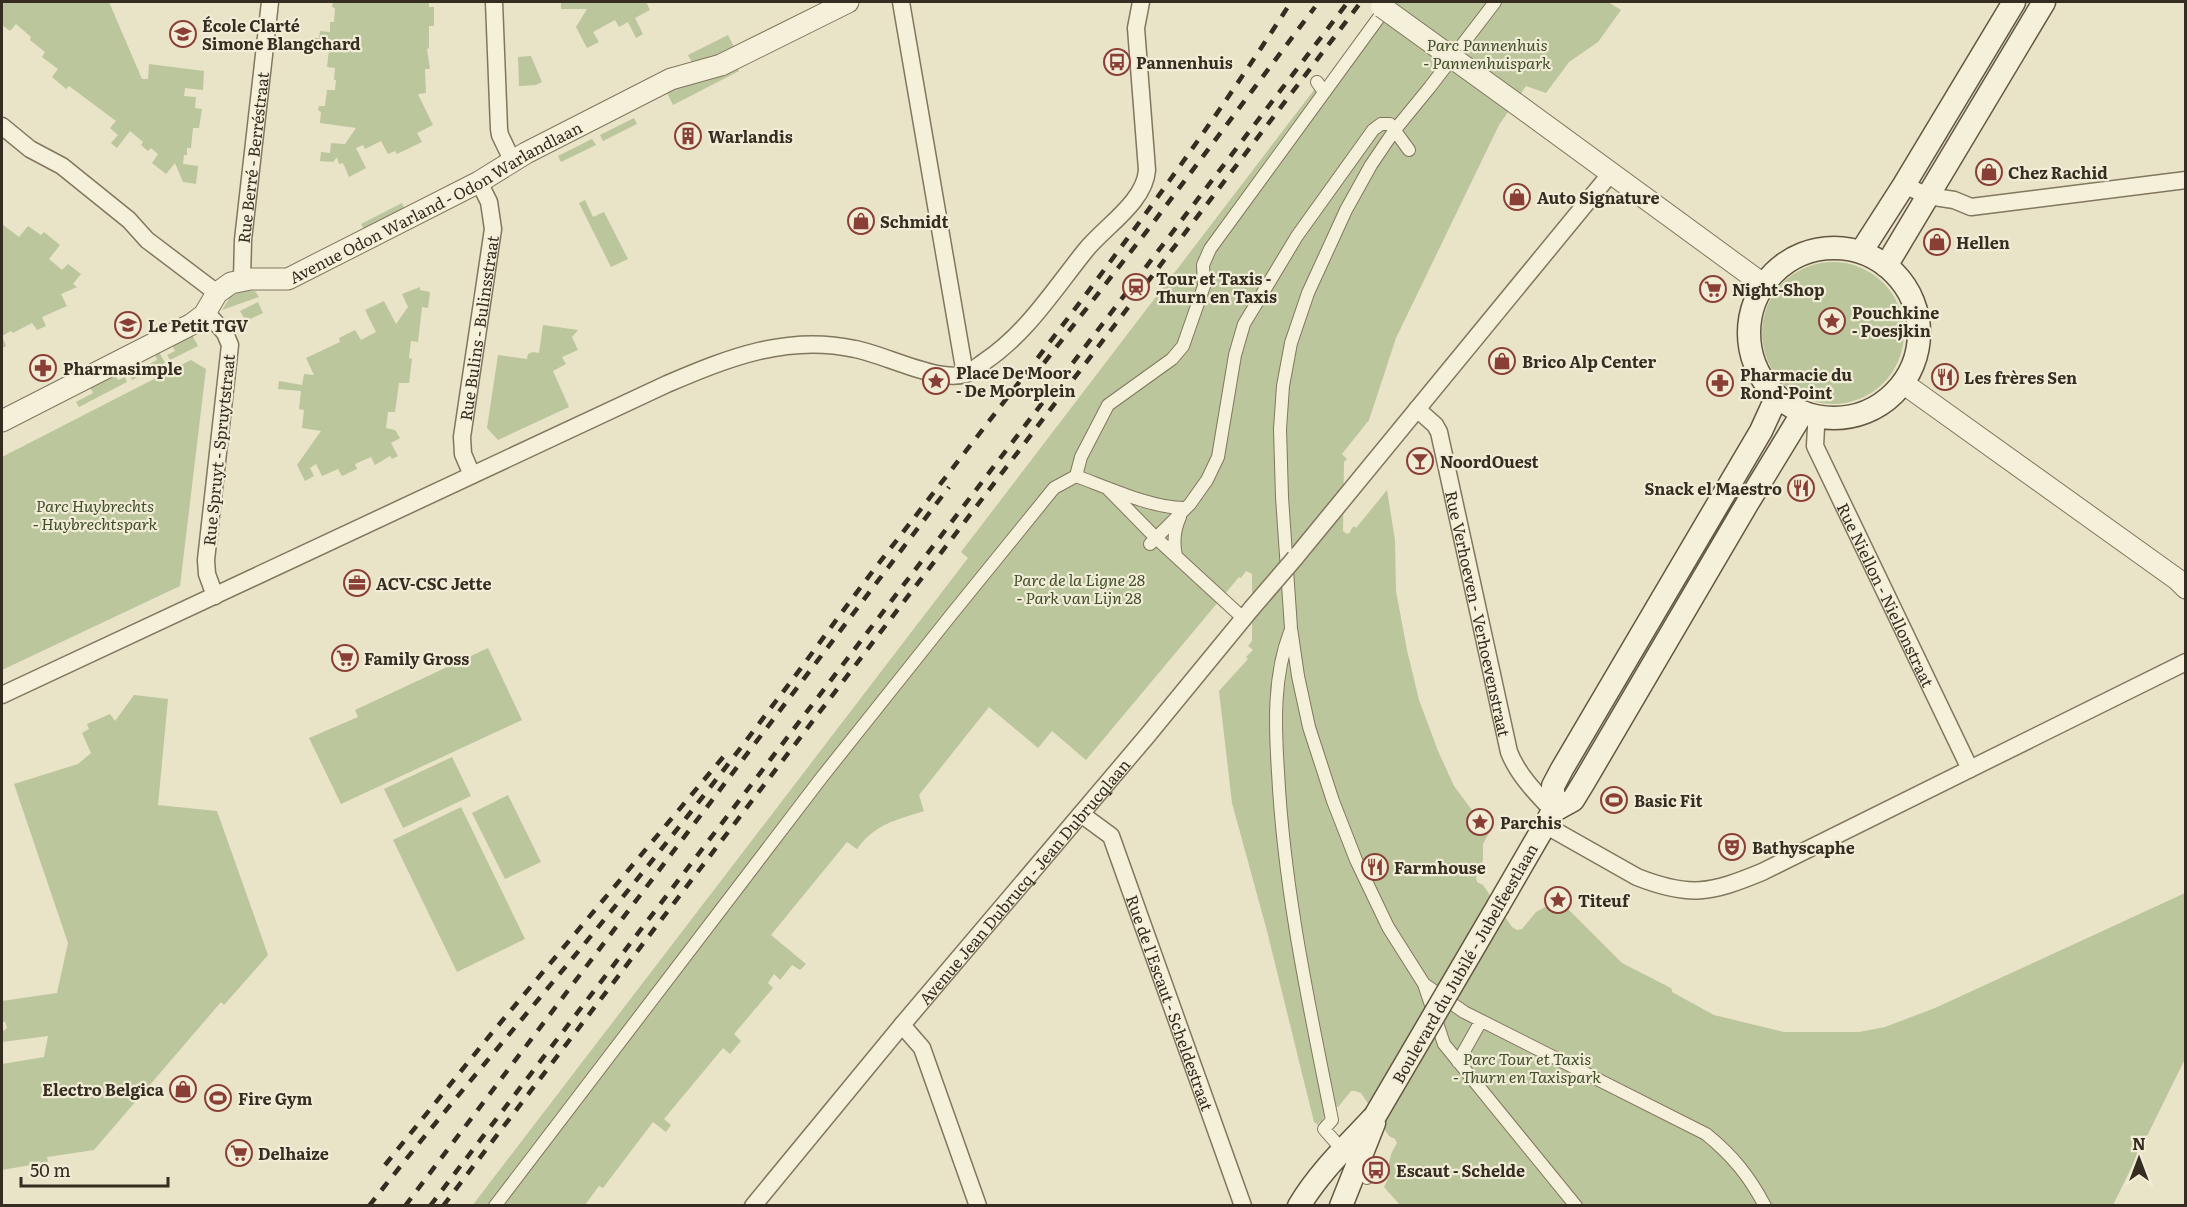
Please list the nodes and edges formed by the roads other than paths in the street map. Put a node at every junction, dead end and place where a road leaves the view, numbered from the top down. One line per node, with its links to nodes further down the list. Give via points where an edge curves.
1 (270, 2): 22 (street, Rue Berré - Berréstraat)
2 (494, 2): 14 (street, via 499,129)
3 (848, 2): 14 (street, Avenue Odon Warland - Odon Warlandlaan, via 721,65 671,79)
4 (901, 2): 26 (street)
5 (1141, 2): 26 (street, via 1136,28 1147,170 1144,185 1026,327 992,357)
6 (1375, 2): 15 (street, bridge)
7 (1390, 2): 33 (street, via 1321,87 1210,249 1203,265 1204,286 1180,351 1108,405 1081,457)
8 (1495, 2): 12 (street)
9 (2014, 2): 18 (main road)
10 (2044, 2): 19 (main road)
11 (2, 126): 24 (street, via 30,149 62,166 129,220 147,240)
12 (1394, 131): 13 (street); 35 (street, via 1390,124 1373,130 1297,236 1244,324 1218,457); 41 (street, via 1346,210 1308,293 1291,343 1280,429)
13 (1409, 150)
14 (513, 162): 17 (street, Avenue Odon Warland - Odon Warlandlaan)
15 (1611, 173): 23 (street); 29 (street, Avenue Jean Dubrucq - Jean Dubrucqlaan)
16 (2186, 180): 19 (street, via 1971,207)
17 (479, 182): 22 (street, Avenue Odon Warland - Odon Warlandlaan, via 288,279); 32 (street, Rue Bulins - Bulinsstraat, via 489,202 493,230 462,437 463,453)
18 (1904, 185): 19 (street); 20 (main road)
19 (1928, 196): 21 (main road)
20 (1861, 252): 21 (main road); 23 (main road, via 1828,248 1796,256)
21 (1886, 266): 27 (main road, via 1902,281 1917,314 1917,350)
22 (242, 279): 24 (street, Avenue Odon Warland - Odon Warlandlaan)
23 (1764, 285): 28 (main road, via 1750,316 1750,350 1763,380)
24 (217, 293): 25 (street)
25 (206, 312): 31 (street, via 192,324); 39 (street, Rue Spruyt - Spruytstraat, via 225,333 230,345 206,561)
26 (965, 374): 32 (street, via 921,370 855,348 783,345 752,351 667,384)
27 (1902, 383): 30 (main road, via 1884,401 1861,413 1834,418); 38 (street)
28 (1778, 396): 30 (main road); 46 (main road, via 1562,769 1553,786)
29 (1417, 410): 40 (street, Avenue Jean Dubrucq - Jean Dubrucqlaan, bridge); 46 (street, Rue Verhoeven - Verhoevenstraat, via 1438,432 1509,752)
30 (1812, 414): 44 (street, Rue Niellon - Niellonstraat, via 1815,446); 46 (main road, via 1747,504 1573,800)
31 (2, 421)
32 (472, 475): 39 (street)
33 (1076, 476): 34 (street); 54 (street, via 1054,488 944,622)
34 (1106, 487): 35 (street, via 1151,502); 36 (street)
35 (1186, 508): 36 (street); 37 (street, via 1175,532)
36 (1153, 541): 37 (street)
37 (1176, 556): 40 (street)
38 (2186, 588)
39 (215, 596): 43 (street)
40 (1247, 613): 45 (street, Avenue Jean Dubrucq - Jean Dubrucqlaan)
41 (1291, 628): 47 (street, via 1309,727 1333,801 1388,927); 52 (street, via 1278,686 1280,810 1296,927 1332,1120 1324,1129)
42 (2186, 662): 44 (street, Rue Verhoeven - Verhoevenstraat)
43 (2, 695)
44 (1970, 769): 46 (street, Rue Verhoeven - Verhoevenstraat, via 1762,872 1731,885 1699,892 1667,888 1637,877)
45 (1081, 814): 49 (street, Avenue Jean Dubrucq - Jean Dubrucqlaan); 57 (street, Rue de l'Escaut - Scheldestraat, via 1111,836)
46 (1549, 818): 51 (main road, Boulevard du Jubilé - Jubelfeestlaan, bridge)
47 (1424, 984): 48 (street); 50 (street, via 1444,1044)
48 (1481, 1021): 50 (street); 61 (street, via 1706,1134 1731,1155)
49 (902, 1025): 55 (street, Avenue Jean Dubrucq - Jean Dubrucqlaan); 56 (street, via 922,1048)
50 (1458, 1062): 60 (street)
51 (1375, 1116): 52 (main road, Boulevard du Jubilé - Jubelfeestlaan); 53 (main road, Boulevard du Jubilé - Jubelfeestlaan)
52 (1342, 1150): 53 (street); 58 (main road, Boulevard du Jubilé - Jubelfeestlaan)
53 (1362, 1173): 59 (main road, Boulevard du Jubilé - Jubelfeestlaan)
54 (495, 1206)
55 (753, 1206)
56 (978, 1206)
57 (1243, 1206)
58 (1299, 1206)
59 (1341, 1206)
60 (1576, 1206)
61 (1766, 1206)

